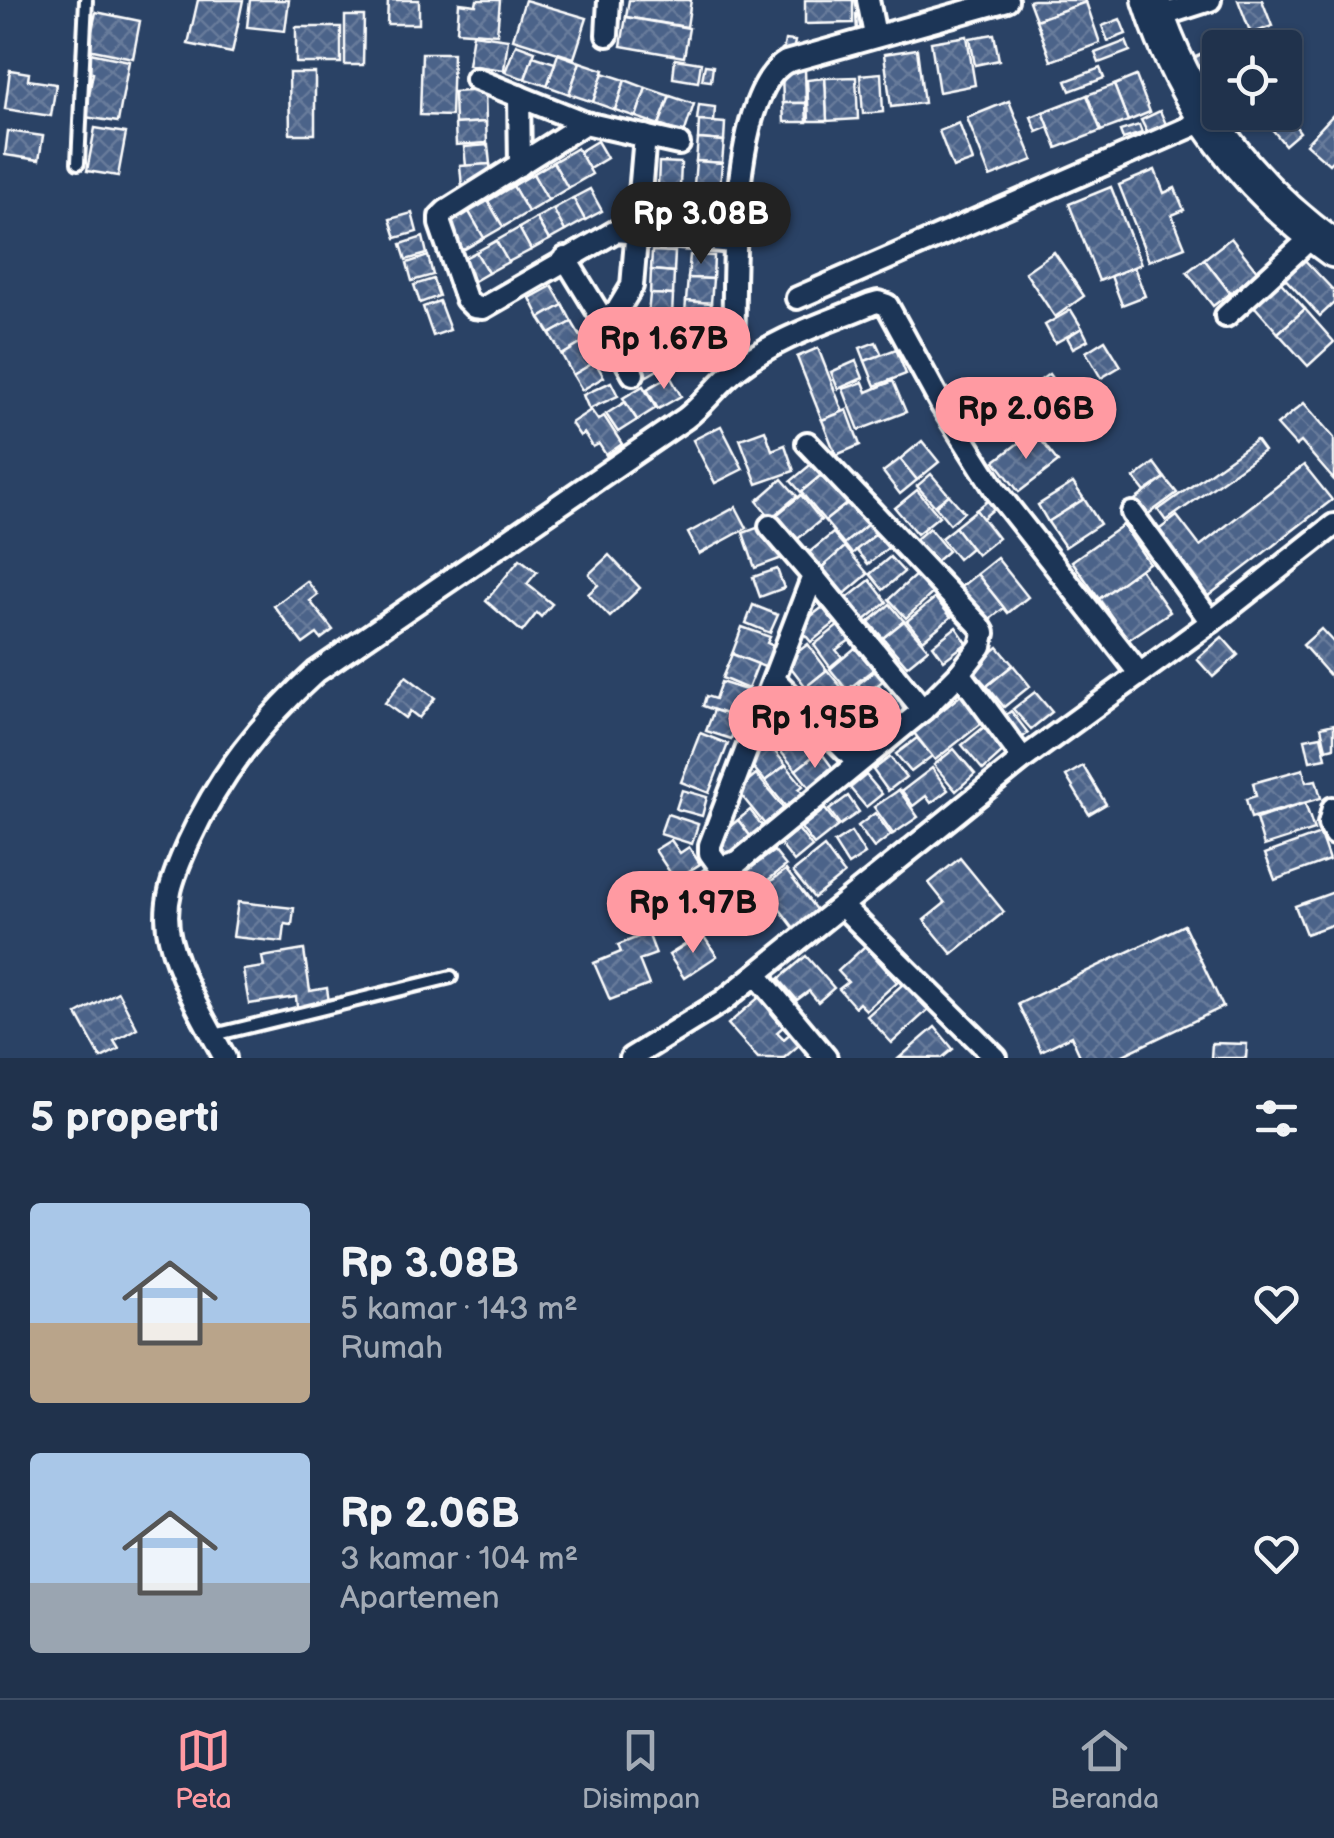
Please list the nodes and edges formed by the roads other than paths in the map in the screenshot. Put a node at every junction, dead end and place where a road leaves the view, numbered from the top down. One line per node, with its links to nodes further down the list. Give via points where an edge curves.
1 (86, 0): 17 (lane)
2 (608, 0): 7 (street)
3 (868, 0): 8 (street)
4 (1007, 0): 8 (street)
5 (1210, 0): 6 (street)
6 (1154, 9): 11 (highway)
7 (607, 35)
8 (874, 35): 20 (street, via 786,62 770,76 750,126)
9 (476, 79): 10 (street)
10 (519, 96): 12 (street); 18 (street)
11 (1202, 111)
12 (585, 122): 15 (street); 18 (street)
13 (1202, 122): 23 (street)
14 (1214, 130): 21 (highway, via 1255,182)
15 (645, 136): 16 (street); 19 (street)
16 (680, 144)
17 (78, 163)
18 (520, 165): 22 (street, via 440,217 466,299 483,308)
19 (637, 233): 20 (street); 22 (street, via 609,232); 25 (street, via 632,286 617,311)
20 (733, 242): 26 (street)
21 (1324, 242): 24 (street)
22 (565, 258): 25 (street)
23 (797, 298)
24 (1226, 316)
25 (602, 320): 27 (street)
26 (734, 371): 34 (street, via 780,343 871,304 887,305 996,491); 45 (street, via 686,418 316,672 231,763 206,804 166,903 170,938)
27 (633, 374)
28 (808, 443): 35 (street, via 984,632)
29 (1132, 513): 33 (street)
30 (770, 526): 32 (street)
31 (1334, 526): 33 (street)
32 (812, 576): 36 (street); 37 (street)
33 (1211, 622): 34 (street)
34 (1139, 673): 38 (street)
35 (960, 674): 37 (street); 38 (street)
36 (775, 680): 39 (street); 39 (street, via 710,845 720,867 738,862)
37 (924, 710): 39 (street)
38 (1023, 759): 42 (street)
39 (857, 762)
40 (1334, 808): 41 (street)
41 (1334, 834)
42 (842, 906): 43 (street); 49 (street)
43 (756, 975): 47 (street); 48 (street)
44 (452, 977): 45 (lane)
45 (213, 1036): 46 (street)
46 (225, 1058)
47 (631, 1058)
48 (826, 1058)
49 (996, 1058)

